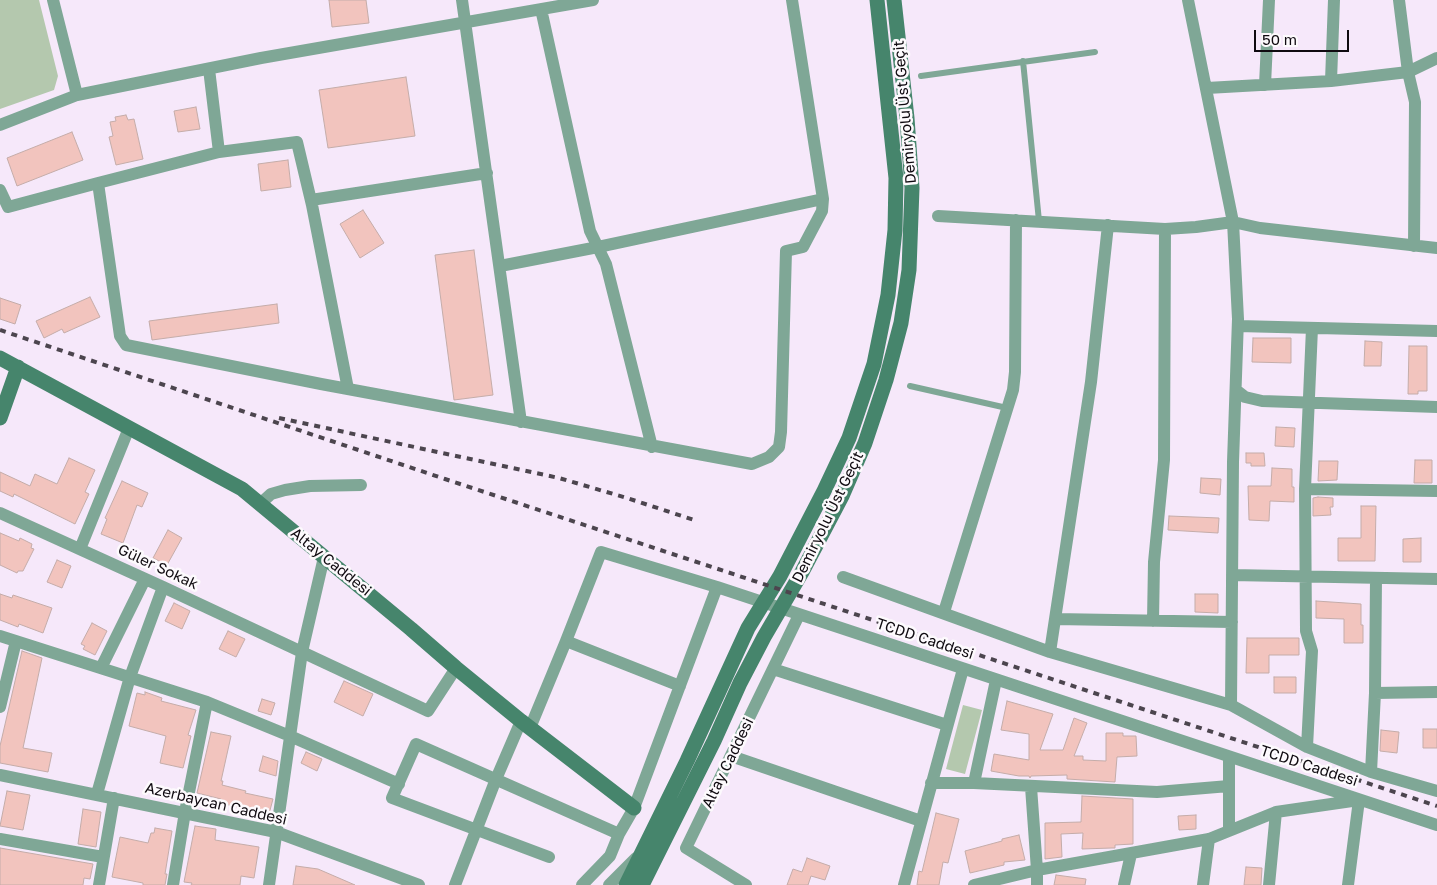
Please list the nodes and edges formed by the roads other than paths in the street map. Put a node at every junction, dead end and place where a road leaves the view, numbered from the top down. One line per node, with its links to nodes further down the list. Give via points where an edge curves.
1 (53, 0): 22 (street)
2 (462, 0): 12 (street)
3 (593, 0): 11 (street)
4 (792, 0): 28 (street)
5 (877, 0): 121 (main road, Demiryolu Üst Geçit, via 896,178 895,230 888,295 874,364 849,438 806,528 748,628)
6 (894, 0): 134 (main road, Demiryolu Üst Geçit, via 912,188 909,270 901,322 886,380 865,443 842,496 740,683)
7 (1188, 0): 21 (street)
8 (1269, 0): 20 (street)
9 (1334, 0): 19 (street)
10 (1399, 0): 17 (street)
11 (542, 9): 12 (street); 37 (street, via 590,231)
12 (465, 22): 16 (street); 25 (street)
13 (1095, 52): 15 (lane)
14 (1437, 58): 17 (street)
15 (1023, 62): 18 (lane); 32 (lane)
16 (209, 69): 22 (street); 24 (street)
17 (1408, 72): 19 (street); 36 (street, via 1415,102)
18 (921, 76)
19 (1331, 81): 20 (street)
20 (1265, 85): 21 (street)
21 (1207, 88): 33 (street)
22 (78, 95): 23 (street)
23 (0, 125)
24 (219, 152): 26 (street); 29 (street, via 297,142)
25 (487, 173): 29 (street); 39 (street)
26 (98, 183): 27 (street, via 8,207); 46 (street, via 120,336 126,345)
27 (0, 190)
28 (823, 199): 37 (street); 54 (street, via 822,211 803,247 786,251 779,447 769,457 752,464)
29 (311, 200): 46 (street)
30 (938, 216): 31 (street)
31 (1016, 220): 32 (street); 50 (street, via 1015,372)
32 (1038, 221): 34 (street)
33 (1233, 222): 35 (street); 36 (street); 40 (street)
34 (1108, 225): 35 (street); 72 (street, via 1091,382)
35 (1165, 229): 73 (street, via 1164,460 1154,562)
36 (1414, 246): 38 (street)
37 (598, 247): 39 (street); 54 (street, via 606,264)
38 (1437, 248)
39 (500, 266): 52 (street)
40 (1238, 326): 41 (street); 47 (street)
41 (1312, 328): 42 (street); 48 (street)
42 (1437, 331)
43 (0, 358): 44 (main road, Altay Caddesi)
44 (18, 367): 51 (main road); 53 (main road, Altay Caddesi)
45 (910, 386): 50 (lane)
46 (348, 389): 52 (street)
47 (1236, 390): 48 (street, via 1245,397 1262,401); 62 (street)
48 (1308, 403): 49 (street); 56 (street)
49 (1437, 407)
50 (1007, 408): 70 (street)
51 (0, 418)
52 (521, 422): 54 (street)
53 (129, 428): 58 (main road, Altay Caddesi, via 242,489); 60 (street)
54 (652, 447)
55 (361, 486): 58 (street, via 343,484 284,490 271,494)
56 (1305, 489): 57 (street); 64 (street)
57 (1437, 491)
58 (260, 504): 61 (main road, Altay Caddesi)
59 (0, 512): 60 (street, Güler Sokak)
60 (80, 549): 65 (street, Güler Sokak)
61 (324, 557): 78 (street); 81 (main road, Altay Caddesi)
62 (1232, 575): 64 (street); 74 (street)
63 (843, 577): 70 (street)
64 (1305, 577): 66 (street); 95 (street, via 1306,631 1312,651)
65 (145, 578): 68 (street, Güler Sokak); 80 (street)
66 (1376, 578): 67 (street); 88 (street)
67 (1437, 579)
68 (163, 587): 78 (street, Güler Sokak); 84 (street)
69 (717, 587): 71 (street, TCDD Caddesi); 77 (street, TCDD Caddesi, via 601,552); 86 (street)
70 (944, 612): 79 (street)
71 (799, 615): 82 (street, Altay Caddesi); 83 (street, TCDD Caddesi)
72 (1055, 619): 73 (street); 79 (street)
73 (1153, 621): 74 (street)
74 (1232, 622): 90 (street)
75 (0, 636): 76 (street)
76 (16, 641): 80 (street); 91 (street)
77 (566, 641): 86 (street); 92 (street)
78 (302, 652): 81 (street, Güler Sokak, via 428,712); 94 (street)
79 (1050, 652): 90 (street)
80 (101, 668): 84 (street)
81 (456, 668): 92 (main road, Altay Caddesi)
82 (774, 669): 93 (street); 96 (street, Altay Caddesi)
83 (963, 669): 85 (street, TCDD Caddesi); 93 (street)
84 (130, 677): 89 (street); 107 (street)
85 (996, 680): 97 (street, TCDD Caddesi); 103 (street)
86 (680, 686): 110 (street)
87 (1437, 692): 88 (street)
88 (1375, 693): 98 (street)
89 (207, 702): 94 (street); 111 (street)
90 (1231, 705): 95 (street)
91 (0, 707)
92 (526, 725): 99 (street); 110 (main road, Altay Caddesi)
93 (947, 725): 101 (street)
94 (290, 736): 102 (street); 117 (street)
95 (1307, 747): 98 (street)
96 (731, 756): 113 (street); 135 (street, Altay Caddesi, via 686,848)
97 (1229, 757): 104 (street); 109 (street, TCDD Caddesi)
98 (1371, 772): 106 (street)
99 (496, 779): 102 (street, via 416,744); 115 (street); 118 (street)
100 (1, 780): 107 (street, Azerbaycan Caddesi)
101 (930, 783): 103 (street); 113 (street)
102 (398, 784): 115 (street, via 392,798)
103 (974, 784): 105 (street)
104 (1229, 786): 105 (street, via 1157,792); 116 (street)
105 (1031, 787): 125 (street)
106 (1437, 791)
107 (97, 794): 108 (street, Azerbaycan Caddesi)
108 (114, 798): 111 (street, Azerbaycan Caddesi); 123 (street)
109 (1359, 800): 112 (street); 114 (street, TCDD Caddesi); 142 (street)
110 (634, 808): 118 (street)
111 (184, 812): 117 (street, Azerbaycan Caddesi); 128 (street)
112 (1276, 812): 116 (street); 141 (street)
113 (921, 821): 136 (street)
114 (1437, 825)
115 (476, 830): 124 (street); 130 (street)
116 (1229, 831): 120 (street)
117 (276, 832): 126 (street, Azerbaycan Caddesi); 129 (street)
118 (619, 834): 131 (street, via 610,856)
119 (0, 839): 123 (street)
120 (1209, 839): 122 (street); 140 (street)
121 (647, 844): 132 (street); 133 (main road, Demiryolu Üst Geçit)
122 (1131, 854): 125 (street); 139 (street)
123 (103, 857): 127 (street)
124 (549, 857)
125 (1037, 870): 137 (street); 138 (street)
126 (412, 884)
127 (99, 885)
128 (173, 885)
129 (269, 885)
130 (455, 885)
131 (582, 885)
132 (608, 885)
133 (626, 885)
134 (642, 885)
135 (746, 885)
136 (904, 885)
137 (974, 885)
138 (1037, 885)
139 (1124, 885)
140 (1203, 885)
141 (1269, 885)
142 (1348, 885)

